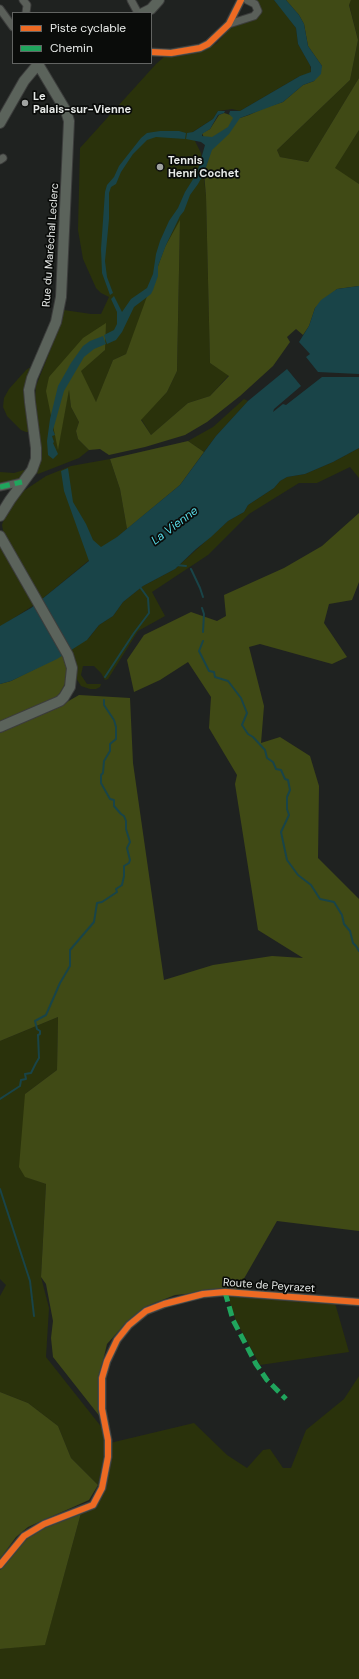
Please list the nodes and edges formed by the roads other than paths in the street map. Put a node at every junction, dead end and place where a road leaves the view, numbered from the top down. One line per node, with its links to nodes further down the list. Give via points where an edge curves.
1 (23, 0): 7 (street, via 27,5)
2 (131, 0): 8 (street)
3 (159, 0): 9 (main road)
4 (241, 0): 11 (street)
5 (247, 0): 11 (street, via 255,4 258,11 254,16)
6 (0, 9): 10 (street)
7 (26, 12)
8 (137, 12)
9 (145, 12)
10 (12, 24)
11 (229, 24): 12 (street, via 208,44 200,48 171,53)
12 (152, 52)
13 (37, 64): 15 (main road)
14 (39, 64): 17 (main road, Rue du Maréchal Leclerc, via 66,111 70,136 61,297 56,322 29,390 36,459 32,470)
15 (4, 108): 16 (main road)
16 (0, 123)
17 (22, 482): 18 (street); 19 (main road, Rue du Maréchal Leclerc)
18 (0, 488)
19 (0, 516)
20 (0, 536): 21 (main road, via 68,655 72,668 70,687 60,701)
21 (0, 727)
22 (359, 1302): 23 (street, Route de Peyrazet, via 225,1292 203,1294 146,1311 129,1325 117,1340 105,1367 102,1378 102,1409 108,1440 108,1457 102,1488 93,1505 44,1524 24,1536)
23 (0, 1565)

